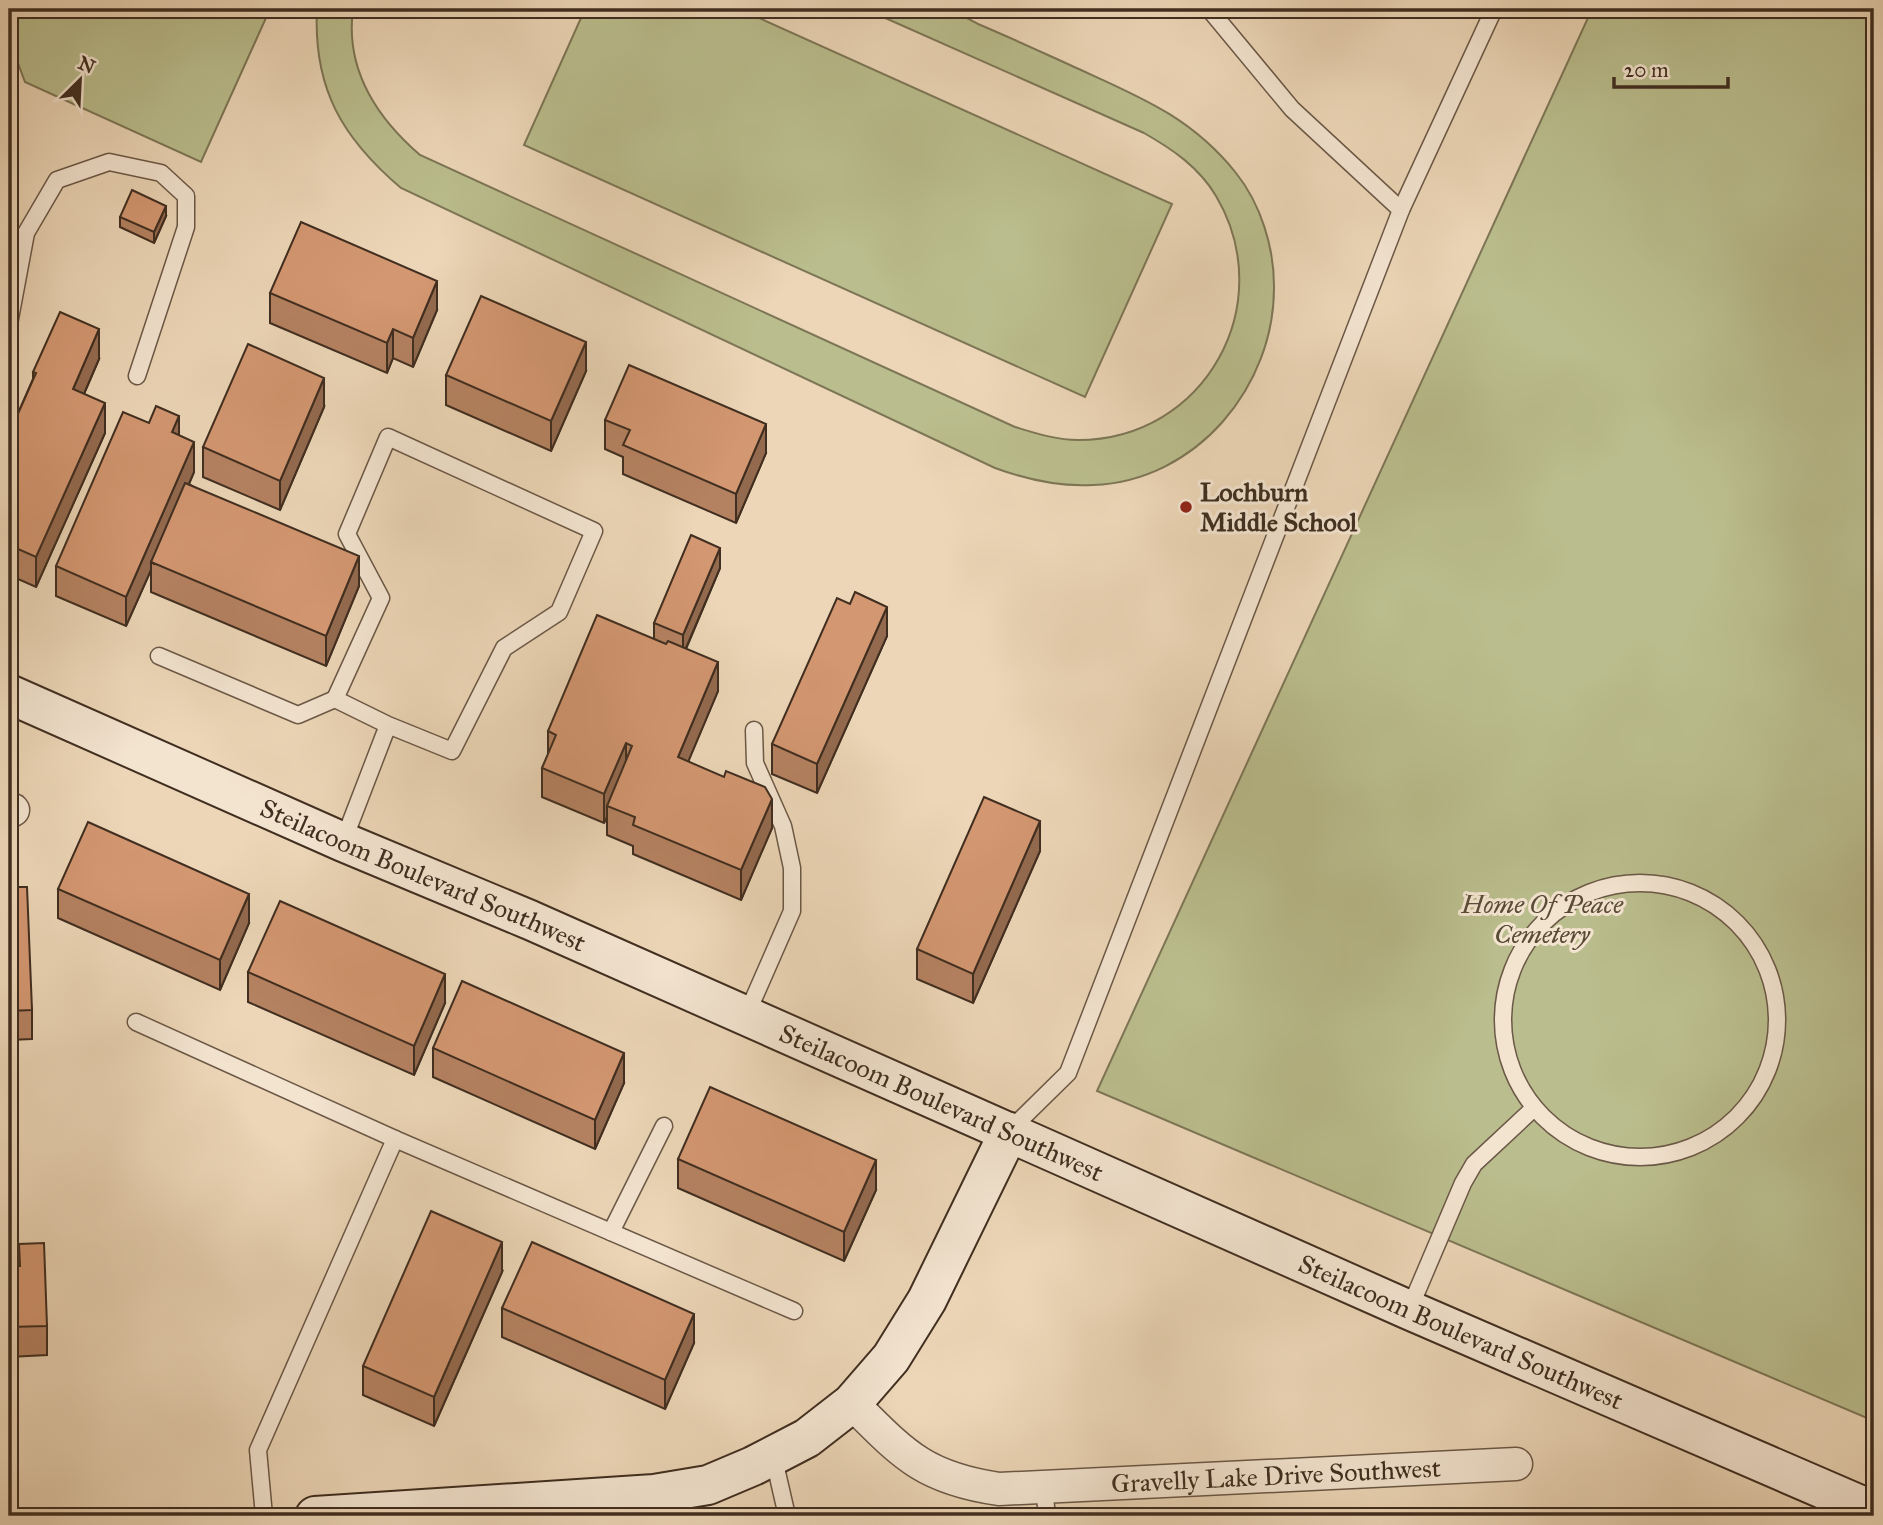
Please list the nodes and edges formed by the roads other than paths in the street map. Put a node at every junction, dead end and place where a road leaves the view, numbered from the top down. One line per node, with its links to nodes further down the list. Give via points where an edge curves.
1 (1209, 9): 3 (lane, via 1292,109)
2 (1494, 9): 3 (lane)
3 (1401, 210): 16 (lane, via 1068,1073)
4 (9, 324): 5 (lane, via 26,233 57,180 109,162 161,173 186,196 186,227)
5 (137, 376)
6 (159, 656): 8 (lane, via 298,715)
7 (9, 694): 11 (main road, Steilacoom Boulevard Southwest)
8 (335, 699): 9 (lane); 9 (lane, via 381,597 347,534 388,437 594,531 559,612 504,648 452,751)
9 (388, 725): 11 (lane)
10 (754, 730): 12 (lane, via 755,763 783,826 792,868 792,911)
11 (343, 842): 12 (main road, Steilacoom Boulevard Southwest)
12 (746, 1016): 16 (main road, Steilacoom Boulevard Southwest)
13 (136, 1022): 17 (lane)
14 (1534, 1108): 14 (lane, via 1569,1138 1613,1155 1658,1157 1703,1143 1740,1116 1766,1078 1778,1033 1774,988 1756,946 1726,912 1686,890 1642,883 1598,889 1558,909 1527,941 1506,993 1503,1026 1512,1069); 19 (lane, via 1474,1164 1462,1183)
15 (664, 1126): 18 (lane)
16 (1009, 1132): 19 (main road, Steilacoom Boulevard Southwest); 21 (main road, via 927,1300 891,1358)
17 (396, 1139): 18 (lane); 28 (lane, via 258,1450)
18 (611, 1232): 20 (lane)
19 (1409, 1310): 26 (main road, Steilacoom Boulevard Southwest)
20 (794, 1311)
21 (852, 1403): 22 (main road, via 807,1438); 24 (street, Gravelly Lake Drive Southwest, via 894,1445 937,1474)
22 (773, 1455): 25 (main road, via 708,1485); 30 (lane)
23 (1516, 1464): 24 (street, Gravelly Lake Drive Southwest)
24 (1045, 1502)
25 (629, 1506): 27 (main road)
26 (1874, 1511)
27 (450, 1512): 29 (main road)
28 (264, 1516)
29 (315, 1516)
30 (787, 1516)

